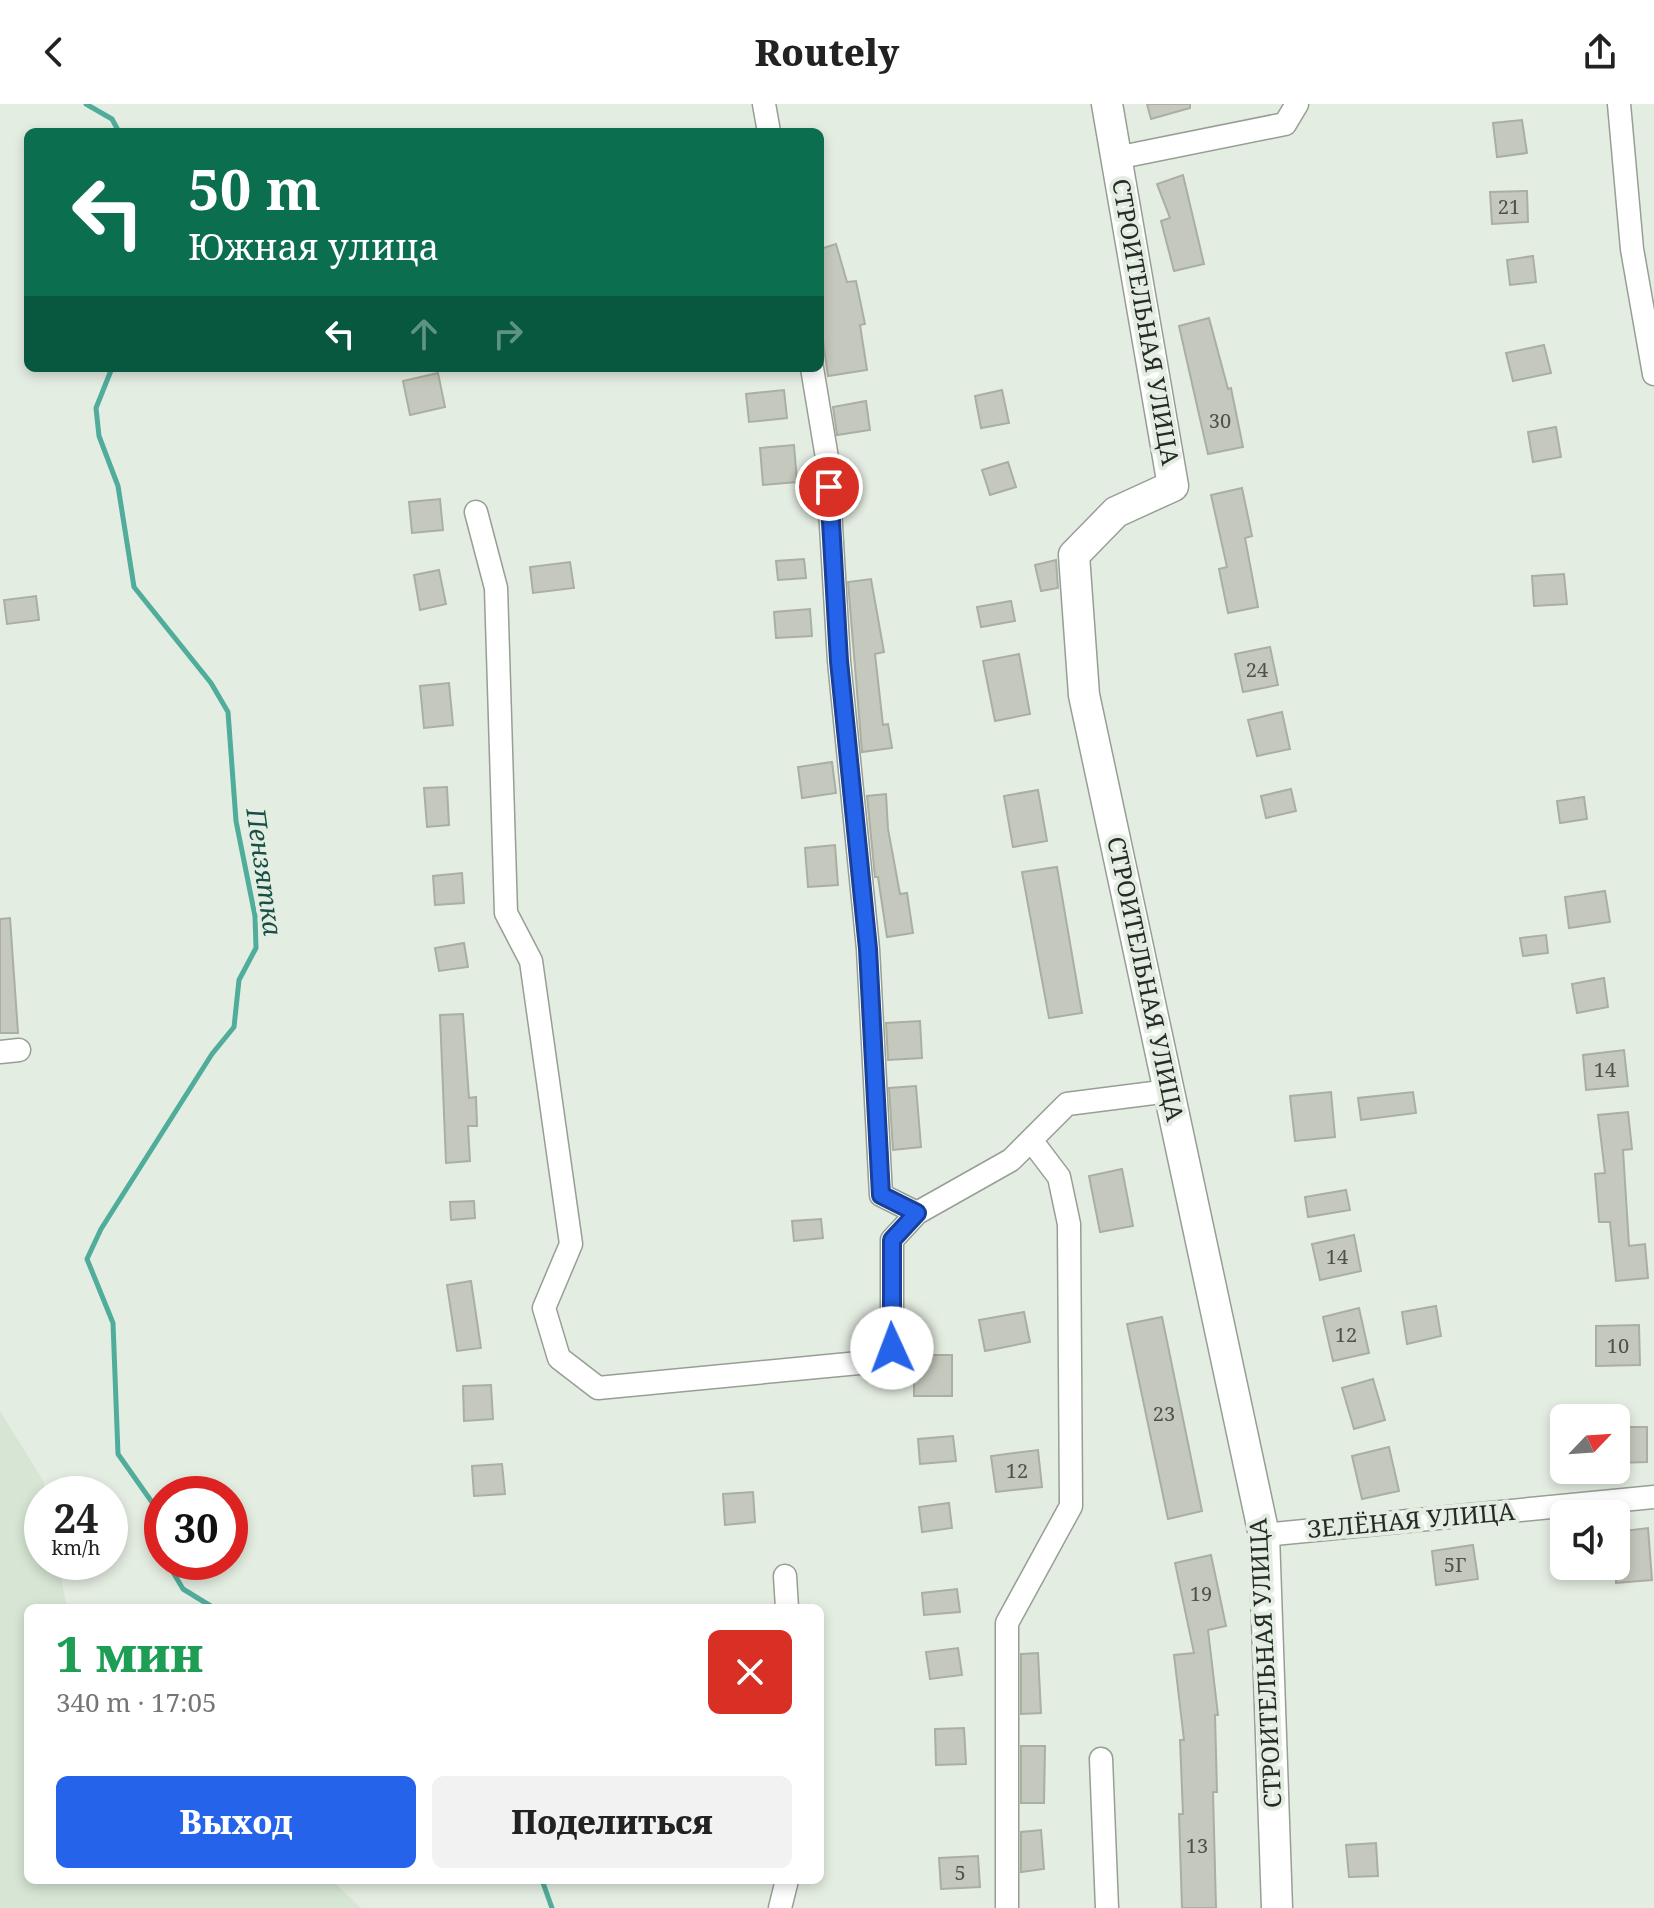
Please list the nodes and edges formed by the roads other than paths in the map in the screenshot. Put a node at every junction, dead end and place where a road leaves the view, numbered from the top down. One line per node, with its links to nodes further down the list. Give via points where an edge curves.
1 (764, 104): 5 (street)
2 (1107, 104): 6 (street, СТРОИТЕЛЬНАЯ УЛИЦА)
3 (1297, 104): 6 (street, via 1285,124)
4 (1619, 104): 8 (street, via 1632,249)
5 (768, 128)
6 (1116, 158): 10 (street, СТРОИТЕЛЬНАЯ УЛИЦА, via 1173,486 1116,512 1074,555 1084,695)
7 (813, 372): 12 (street, via 827,458 839,661 868,949 881,1195)
8 (1654, 374)
9 (476, 512): 12 (street, via 496,588 506,913 531,961 571,1244 544,1308 559,1358 598,1388 859,1363 892,1348 892,1240)
10 (1169, 1091): 11 (street, via 1067,1104); 14 (street, СТРОИТЕЛЬНАЯ УЛИЦА)
11 (1031, 1140): 12 (street, via 1011,1160); 20 (street, via 1059,1177 1069,1224 1071,1506 1007,1623)
12 (917, 1213)
13 (1654, 1497): 14 (street, ЗЕЛЁНАЯ УЛИЦА)
14 (1264, 1535): 22 (street, СТРОИТЕЛЬНАЯ УЛИЦА)
15 (785, 1576): 16 (street)
16 (787, 1604)
17 (1101, 1759): 21 (street)
18 (786, 1884): 19 (street)
19 (780, 1908)
20 (1007, 1908)
21 (1107, 1908)
22 (1277, 1908)

